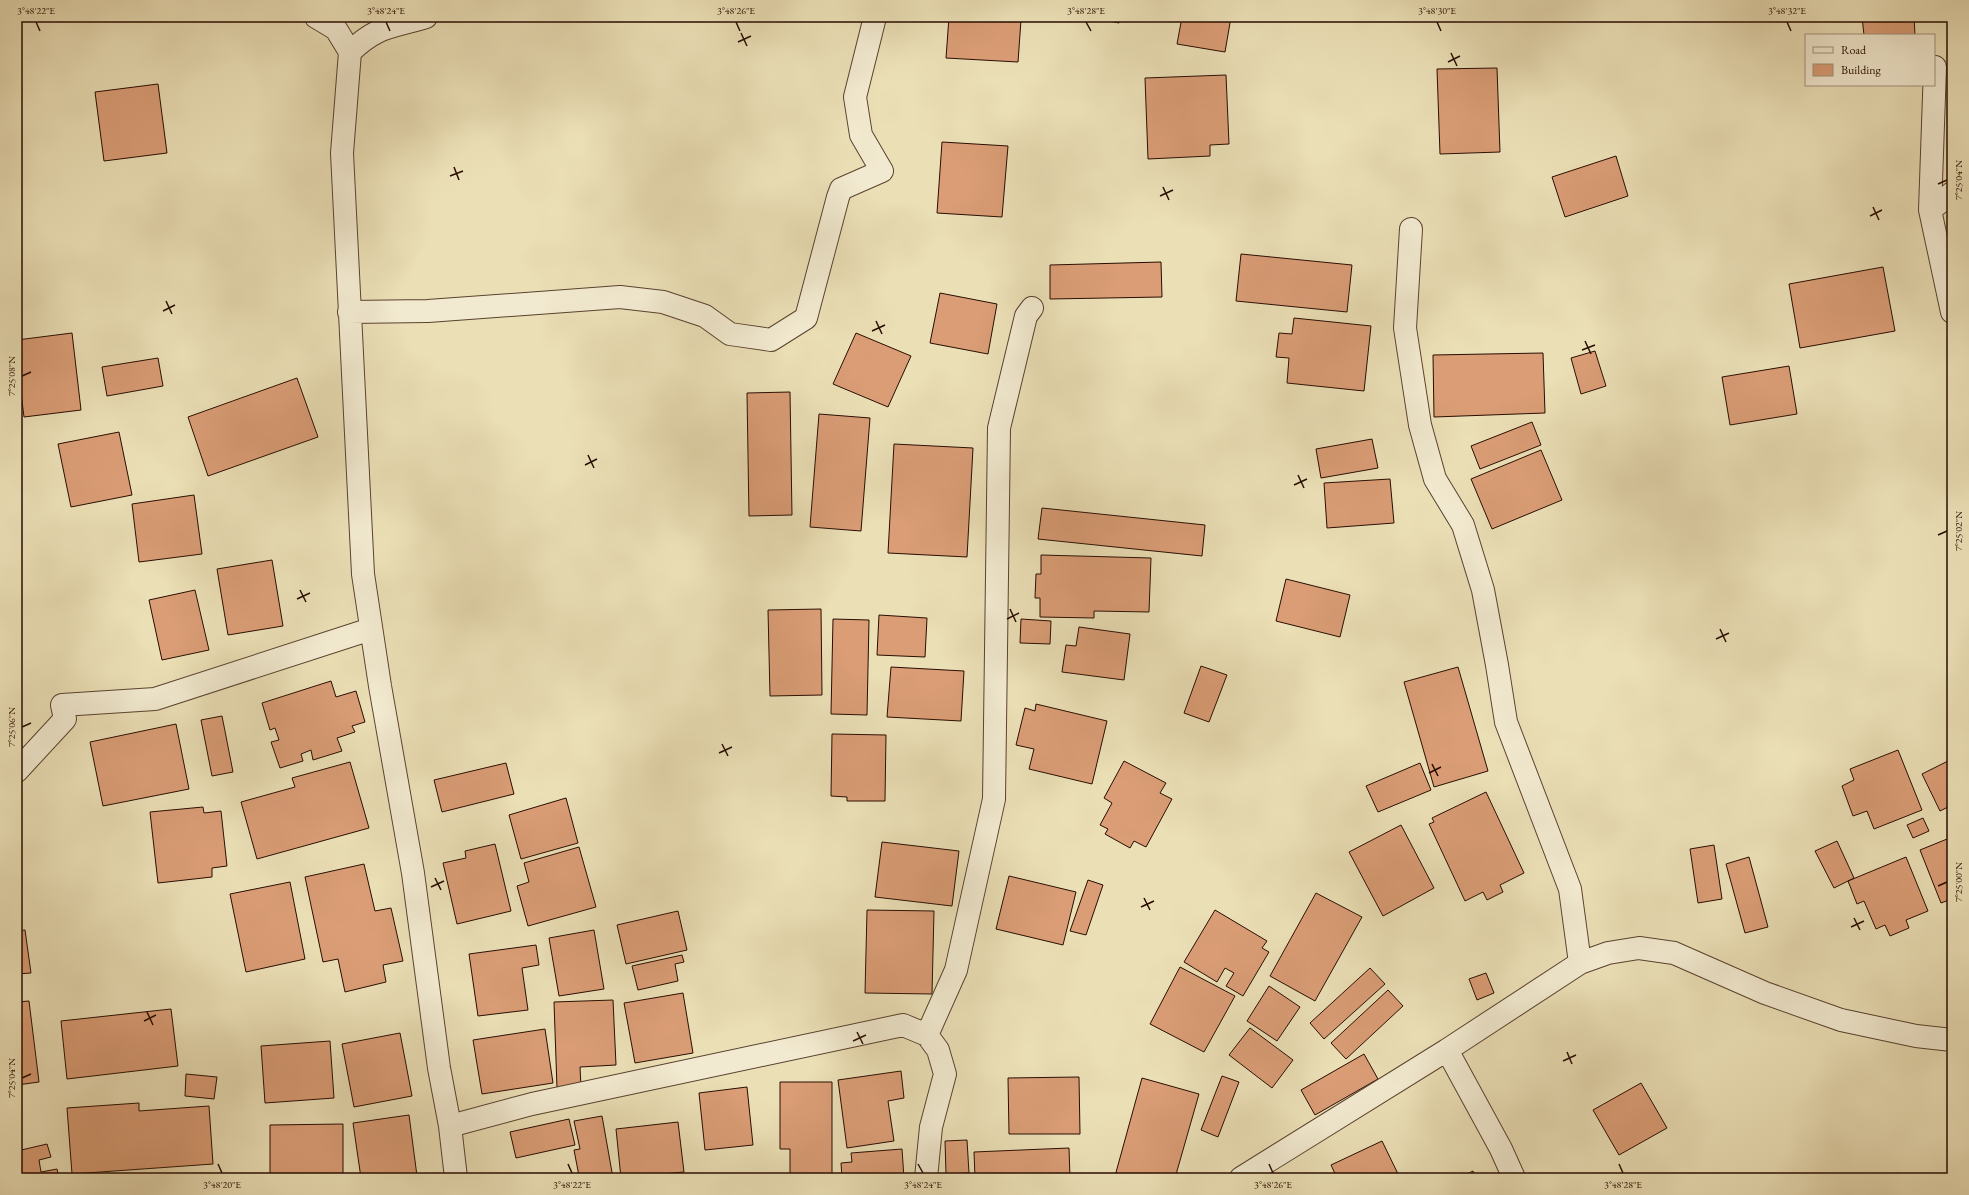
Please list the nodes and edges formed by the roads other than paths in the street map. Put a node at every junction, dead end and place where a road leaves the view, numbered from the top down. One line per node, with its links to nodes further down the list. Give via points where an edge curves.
1 (316, 17): 4 (street, via 336,29)
2 (426, 17): 4 (street, via 382,28 365,38)
3 (875, 17): 10 (street, via 855,97 861,135 882,172 841,188 806,318 771,340 730,334 705,316 664,302 620,297 428,311)
4 (350, 52): 10 (street, via 342,153)
5 (1934, 86): 7 (street)
6 (1952, 193): 7 (street)
7 (1930, 210): 11 (street)
8 (1411, 229): 14 (street, via 1405,328 1420,425 1435,479 1463,525 1483,590 1506,722 1570,889)
9 (1032, 308): 15 (street, via 1026,316 999,428 994,799 956,970)
10 (349, 312): 12 (street, via 363,574)
11 (1952, 312)
12 (371, 629): 13 (street, via 155,699 62,705 65,719); 18 (street, via 413,873 439,1068)
13 (17, 771)
14 (1580, 963): 16 (street, via 1608,953 1639,948 1674,954 1765,993 1841,1020 1916,1036); 17 (street)
15 (927, 1035): 18 (street, via 903,1025 532,1104); 20 (street, via 938,1050 945,1074 931,1127)
16 (1952, 1040)
17 (1447, 1050): 21 (street); 22 (street)
18 (450, 1126): 19 (street)
19 (456, 1178)
20 (926, 1178)
21 (1241, 1178)
22 (1514, 1178)

